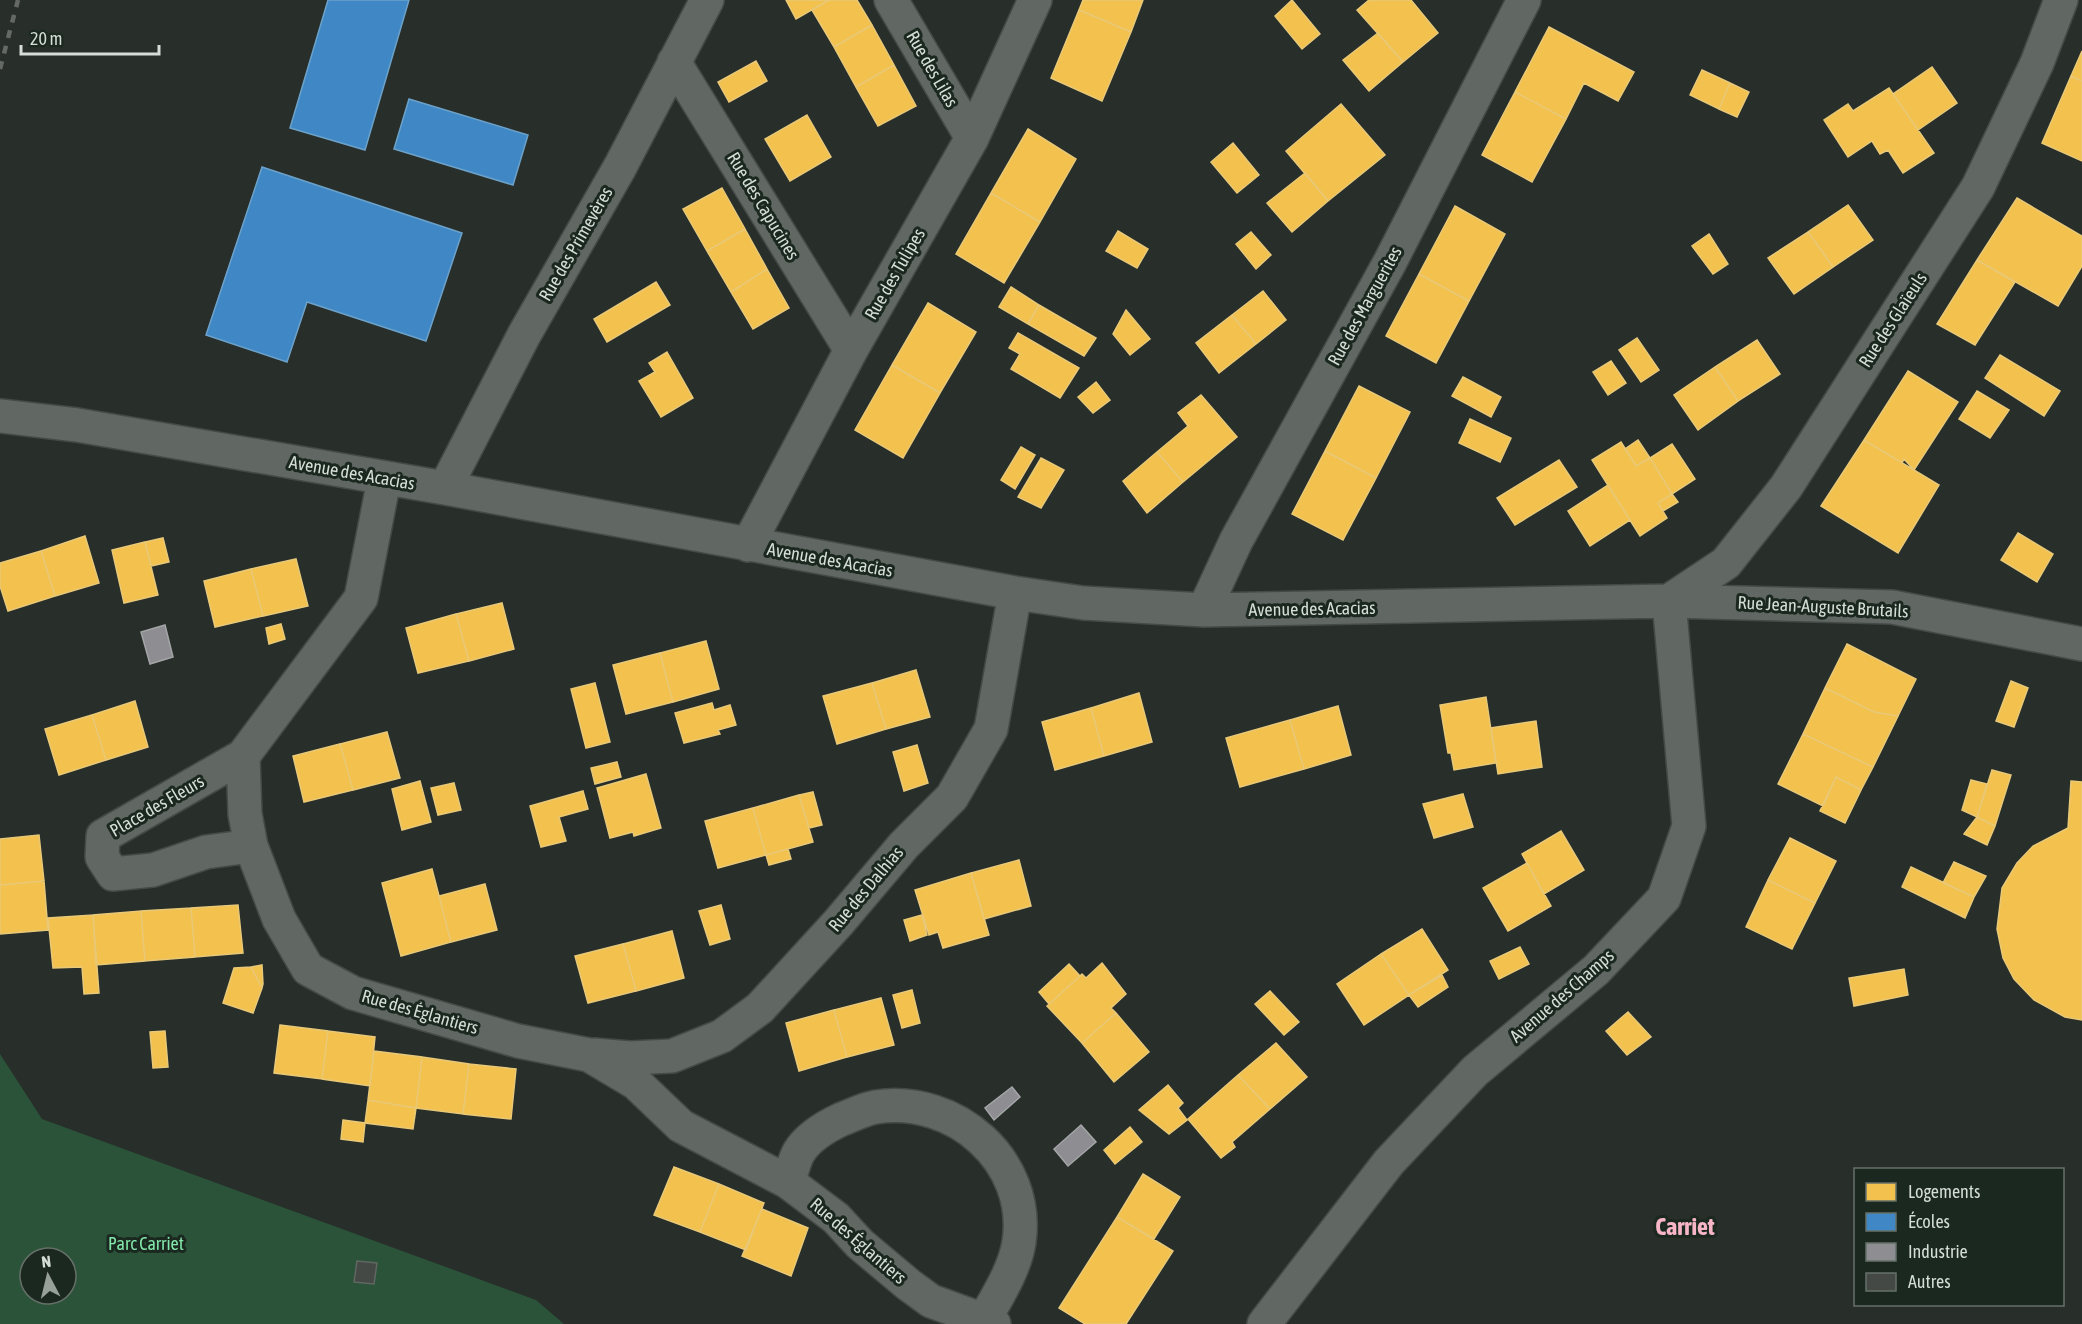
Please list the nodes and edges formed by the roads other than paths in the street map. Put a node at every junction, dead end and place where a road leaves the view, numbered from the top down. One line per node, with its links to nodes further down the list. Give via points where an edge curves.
1 (707, 0): 6 (street, Rue des Primevères)
2 (891, 0): 7 (street, Rue des Lilas)
3 (1035, 0): 7 (street, Rue des Tulipes)
4 (1524, 0): 15 (street, Rue des Marguerites, via 1390,262 1236,541)
5 (2061, 0): 14 (street, Rue des Glaïeuls, via 2037,63 1978,187 1785,487 1726,563)
6 (674, 62): 8 (street, Rue des Capucines); 11 (street, Rue des Primevères)
7 (972, 138): 8 (street, Rue des Tulipes)
8 (851, 350): 12 (street, Rue des Tulipes)
9 (0, 416): 10 (street, Avenue des Acacias, via 77,425)
10 (384, 480): 11 (street, Avenue des Acacias); 17 (street, via 361,598)
11 (445, 488): 12 (street, Avenue des Acacias)
12 (748, 545): 13 (street, Avenue des Acacias)
13 (1015, 593): 15 (street, Avenue des Acacias, via 1083,603); 19 (street, Rue des Dalhias, via 991,729 952,797 903,845 760,1008 722,1036 672,1056)
14 (1669, 601): 15 (street, Avenue des Acacias); 16 (street, Rue Jean-Auguste Brutails, via 1892,608); 22 (street, Avenue des Champs, via 1689,826 1664,898 1596,970 1475,1071 1389,1162)
15 (1204, 610)
16 (2082, 644)
17 (243, 756): 18 (street, Rue des Églantiers, via 245,814); 18 (street, Place des Fleurs, via 103,836 102,857 113,874 153,870 206,852)
18 (251, 846): 19 (street, Rue des Églantiers, via 279,919 308,969 353,993 518,1041)
19 (589, 1055): 20 (street, Rue des Églantiers, via 636,1083 681,1126)
20 (788, 1182): 21 (street, Rue des Églantiers, via 836,1218 909,1286 932,1300); 21 (street, via 799,1151 824,1127 876,1107 927,1110 953,1119 981,1137 1010,1173 1020,1212 1019,1243)
21 (989, 1322)
22 (1264, 1324)

